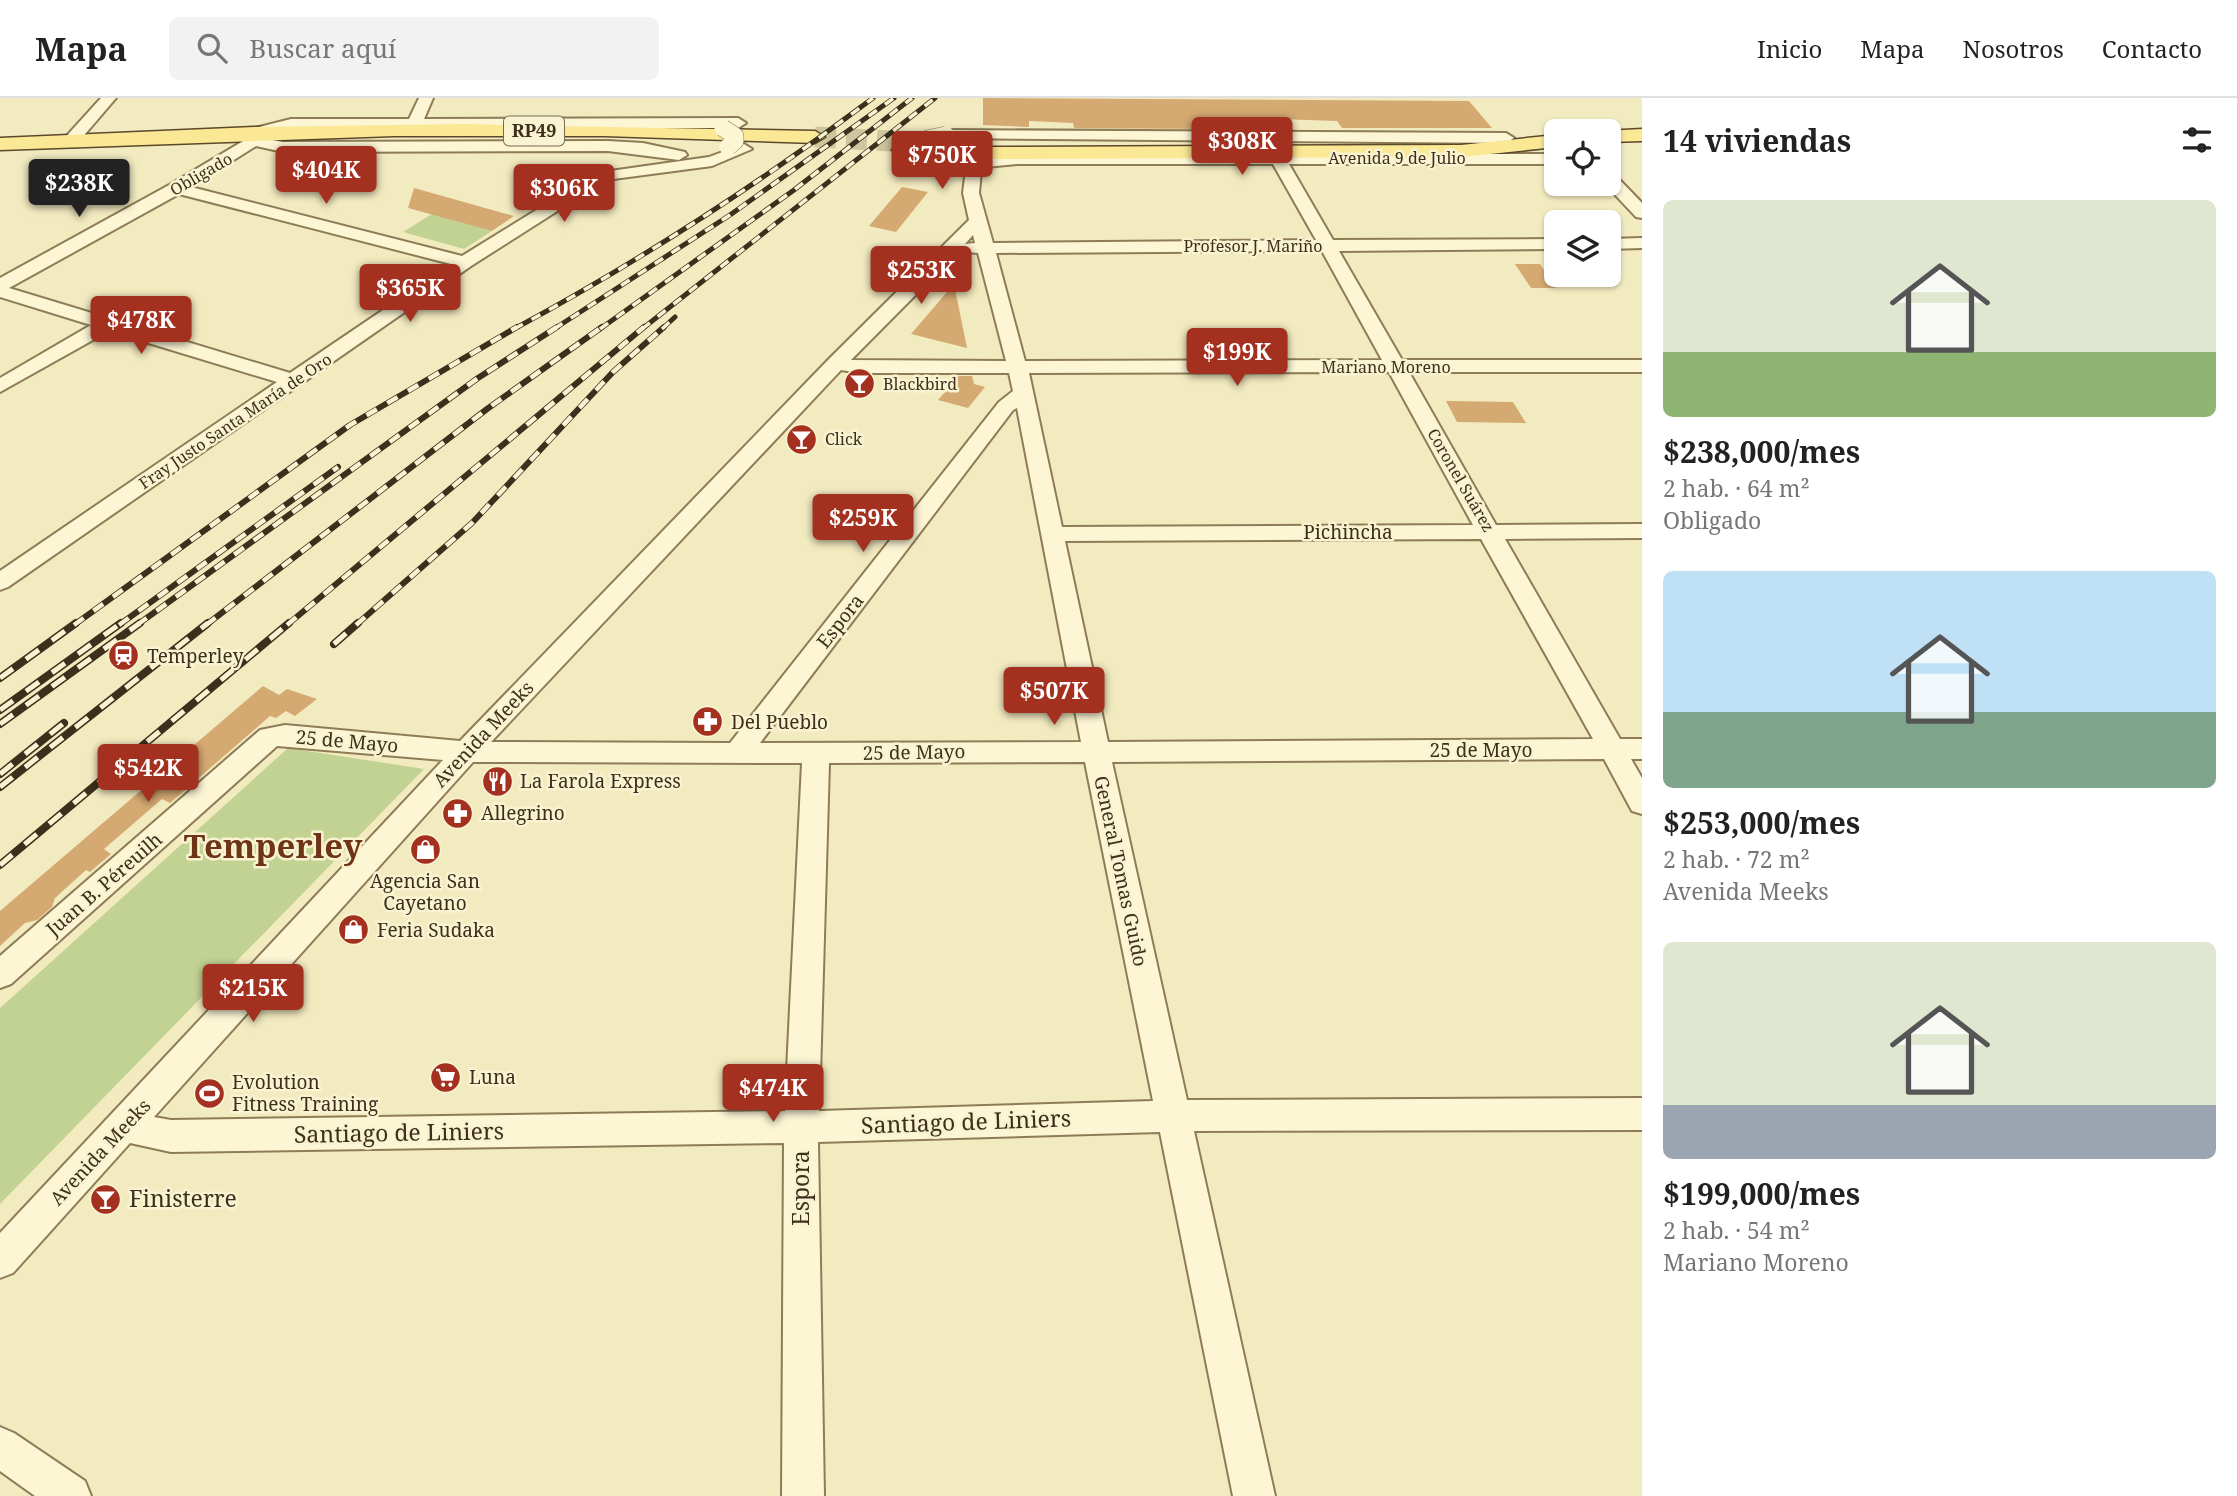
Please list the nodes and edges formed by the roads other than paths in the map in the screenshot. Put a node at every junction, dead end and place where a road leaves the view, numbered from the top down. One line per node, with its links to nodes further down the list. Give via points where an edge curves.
1 (109, 98): 11 (street)
2 (426, 98): 3 (street)
3 (414, 124): 6 (street, Obligado, via 290,124); 14 (street, Obligado, via 731,121 752,137)
4 (1642, 135): 5 (main road)
5 (1621, 136)
6 (253, 137): 7 (main road, RP49); 11 (main road, RP49, via 150,147); 12 (street, via 283,147); 22 (street, Obligado)
7 (811, 140)
8 (1544, 140): 9 (main road)
9 (1507, 143): 13 (main road, via 1461,151 1044,153); 15 (street, Avenida 9 de Julio); 20 (street, Avenida 9 de Julio, bridge, via 946,135 918,146 918,153)
10 (0, 144): 11 (main road, RP49)
11 (77, 144)
12 (608, 146): 16 (street); 21 (street, Fray Justo Santa María de Oro, via 621,150 622,155)
13 (906, 146)
14 (736, 148): 16 (street); 21 (street, via 712,161)
15 (1544, 153)
16 (679, 155): 21 (street, via 639,161)
17 (1544, 156): 18 (street, Avenida 9 de Julio)
18 (1278, 158): 19 (street, Avenida 9 de Julio); 30 (street, Coronel Suárez)
19 (984, 161): 20 (street, Avenida 9 de Julio); 24 (street, via 973,170)
20 (933, 163): 24 (street)
21 (596, 176): 32 (street, Fray Justo Santa María de Oro, via 531,223)
22 (177, 188): 32 (street); 33 (street, Obligado)
23 (1621, 191): 25 (street)
24 (971, 193): 26 (street, General Tomas Guido)
25 (1642, 213)
26 (983, 234): 30 (street, Profesor J. Mariño); 31 (street, Avenida Meeks); 31 (street, Profesor J. Mariño); 39 (street, General Tomas Guido)
27 (1642, 243): 29 (street)
28 (1544, 244): 30 (street, Profesor J. Mariño)
29 (1621, 244)
30 (1327, 246): 37 (street, Coronel Suárez)
31 (950, 248): 36 (street, Avenida Meeks)
32 (465, 262): 40 (street, Fray Justo Santa María de Oro)
33 (0, 285)
34 (0, 291): 35 (street)
35 (107, 324): 40 (street); 41 (street)
36 (836, 363): 39 (street, Mariano Moreno); 50 (street, Avenida Meeks)
37 (1396, 366): 38 (street, Mariano Moreno); 39 (street, Mariano Moreno); 42 (street, Coronel Suárez)
38 (1642, 366)
39 (1021, 380): 44 (street, General Tomas Guido); 51 (street, Espora, via 1006,406)
40 (293, 381): 45 (street, Fray Justo Santa María de Oro)
41 (0, 386)
42 (1490, 531): 43 (street, Pichincha); 44 (street, Pichincha); 47 (street, Coronel Suárez)
43 (1642, 531)
44 (1054, 534): 49 (street, General Tomas Guido)
45 (0, 582)
46 (270, 737): 50 (street, 25 de Mayo); 54 (street, Juan B. Péreuilh)
47 (1612, 750): 48 (street, 25 de Mayo); 49 (street, 25 de Mayo); 53 (street, Coronel Suárez)
48 (1642, 750)
49 (1096, 751): 52 (street, 25 de Mayo); 56 (street, General Tomas Guido)
50 (466, 752): 51 (street, 25 de Mayo); 57 (street, Avenida Meeks)
51 (737, 753): 52 (street, 25 de Mayo)
52 (816, 753): 58 (street, Espora)
53 (1642, 803)
54 (0, 975)
55 (1642, 1114): 56 (street, Santiago de Liniers)
56 (1173, 1116): 58 (street, Santiago de Liniers); 63 (street, General Tomas Guido)
57 (124, 1126): 58 (street, Santiago de Liniers, via 171,1136); 59 (street, Avenida Meeks)
58 (800, 1126): 62 (street, Espora)
59 (0, 1260)
60 (0, 1447): 61 (street)
61 (70, 1496)
62 (803, 1496)
63 (1254, 1496)

